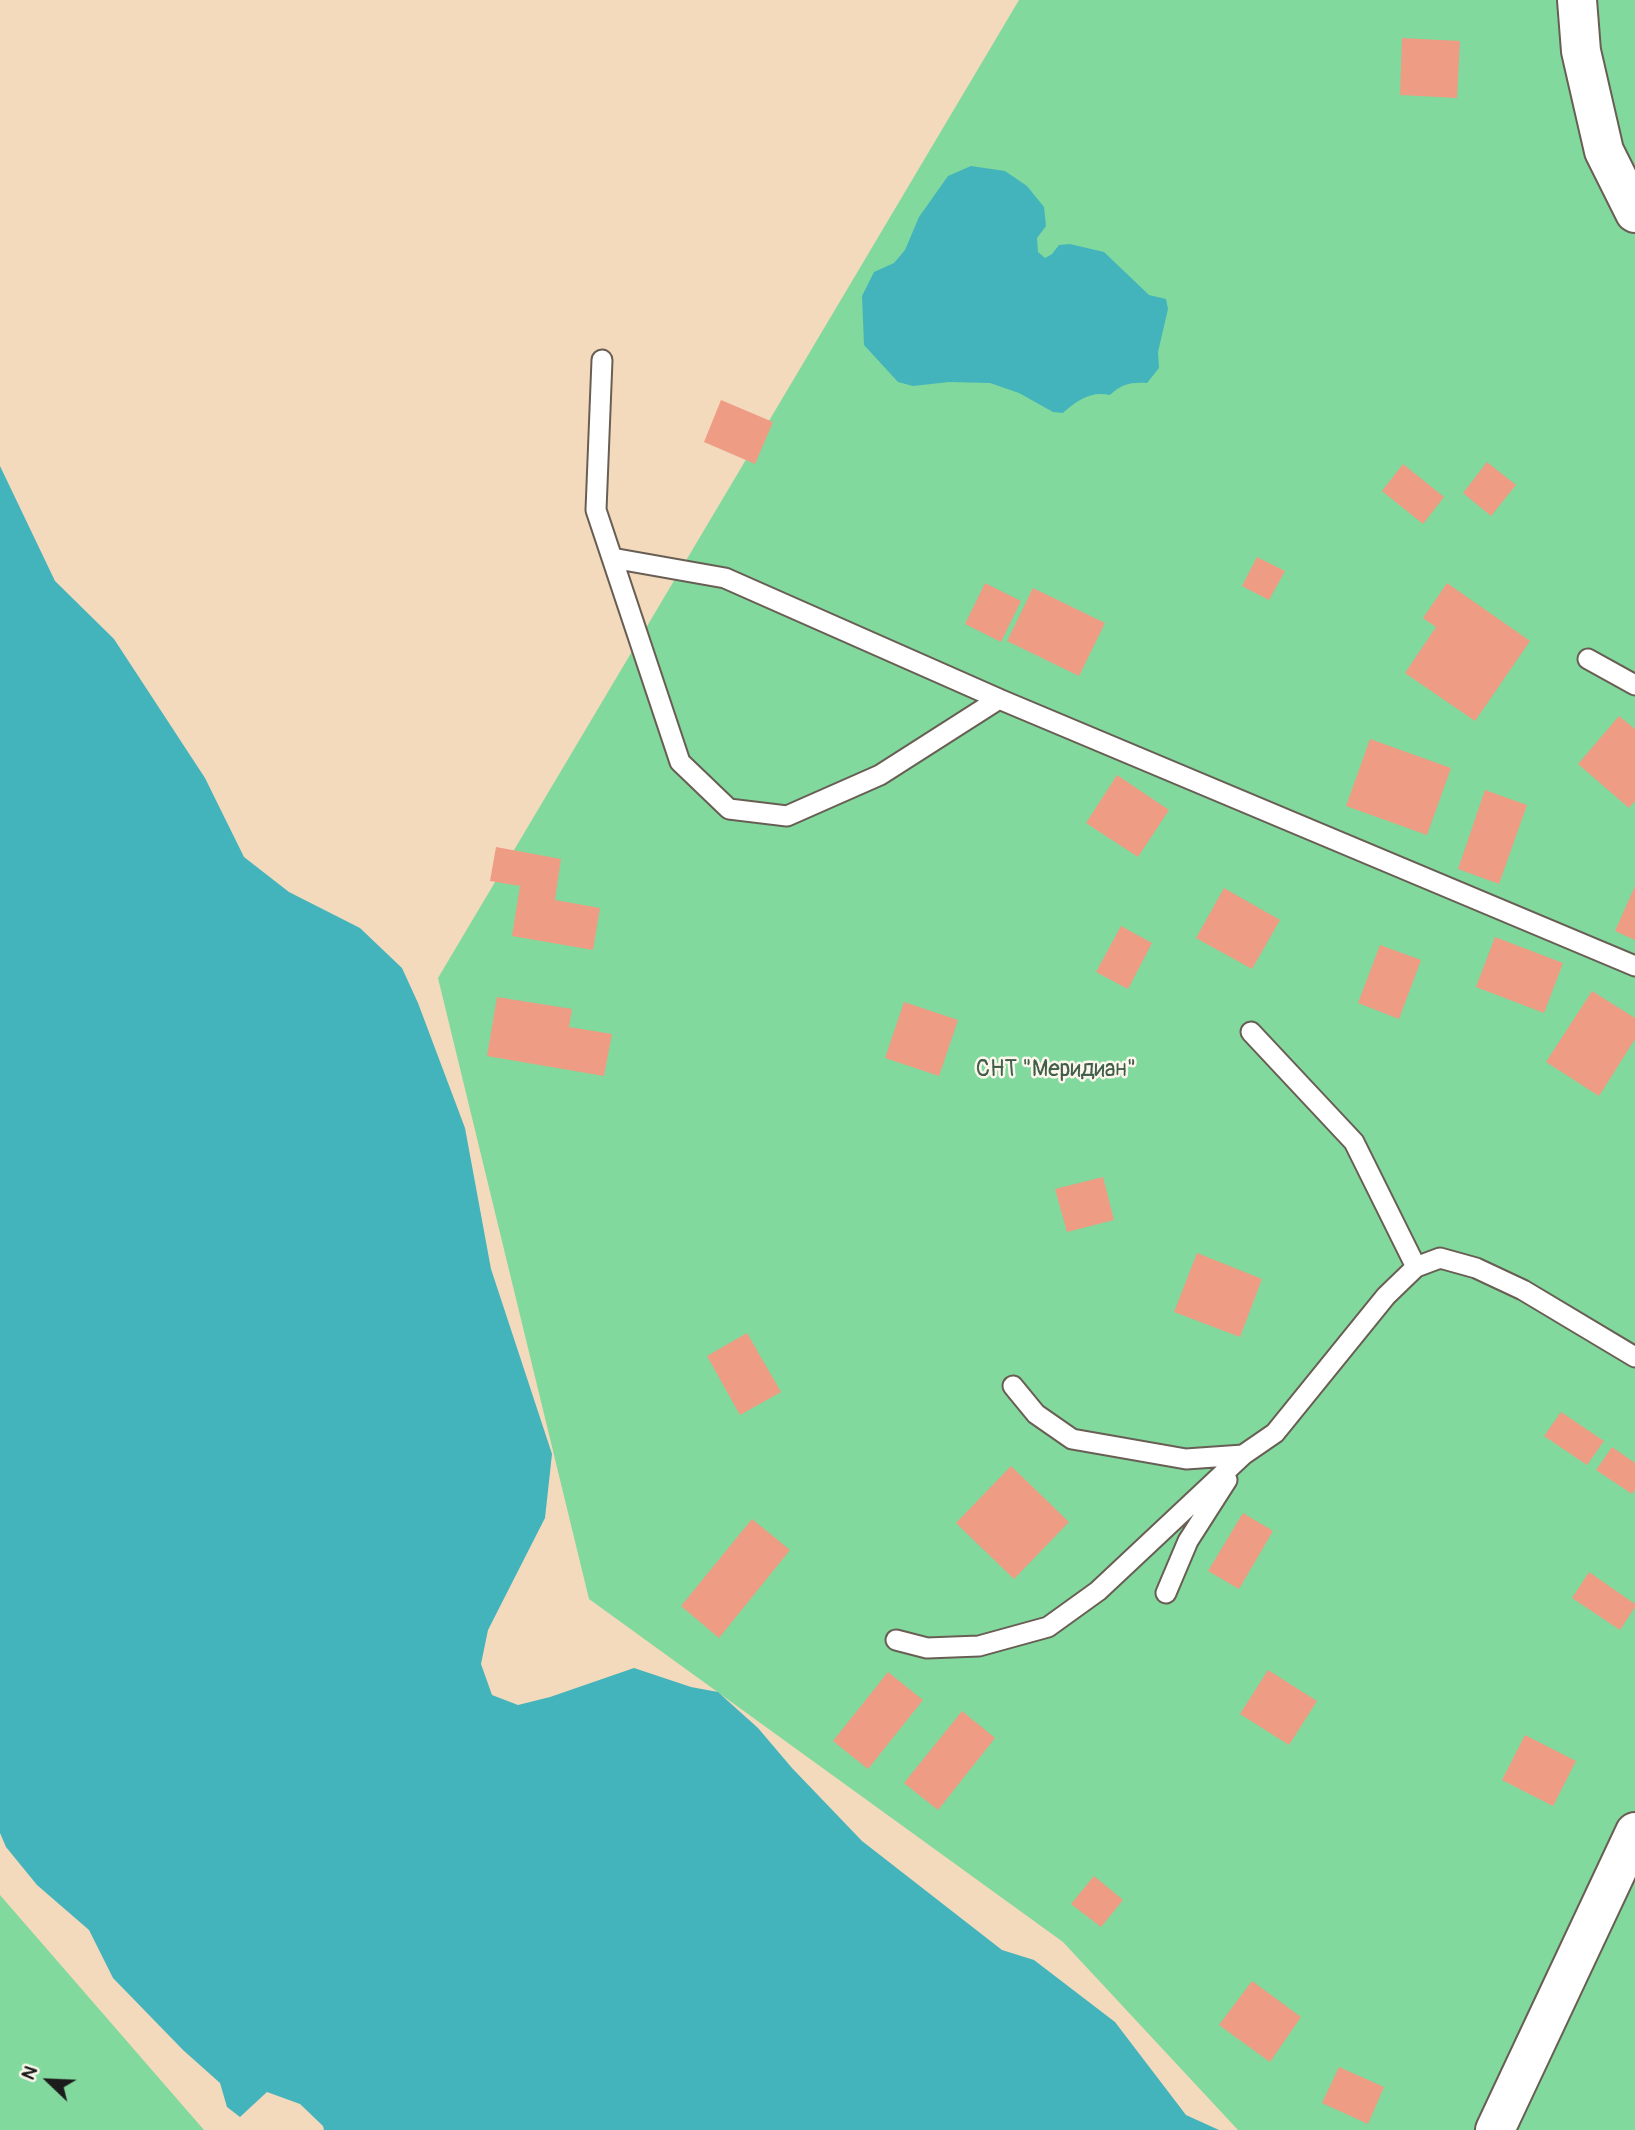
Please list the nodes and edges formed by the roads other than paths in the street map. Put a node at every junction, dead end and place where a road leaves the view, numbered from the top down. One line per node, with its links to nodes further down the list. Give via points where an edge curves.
1 (1577, 0): 2 (street, via 1581,51 1604,150)
2 (1635, 213)
3 (601, 360): 4 (lane, via 596,510)
4 (612, 558): 7 (lane, via 725,578); 7 (lane, via 680,762 729,809 787,816 880,775)
5 (1588, 659): 6 (lane)
6 (1635, 685)
7 (999, 699): 8 (lane)
8 (1635, 966)
9 (1251, 1032): 10 (lane, via 1354,1142)
10 (1416, 1267): 11 (lane, via 1440,1258 1476,1268 1523,1290); 13 (lane, via 1386,1296 1275,1433)
11 (1635, 1357)
12 (1013, 1386): 13 (lane, via 1036,1414 1072,1440 1186,1459)
13 (1243, 1455): 14 (lane, via 1188,1541); 15 (lane, via 1098,1591 1048,1627 979,1646 928,1648)
14 (1166, 1593)
15 (897, 1640)
16 (1635, 1832): 17 (street)
17 (1495, 2130)

